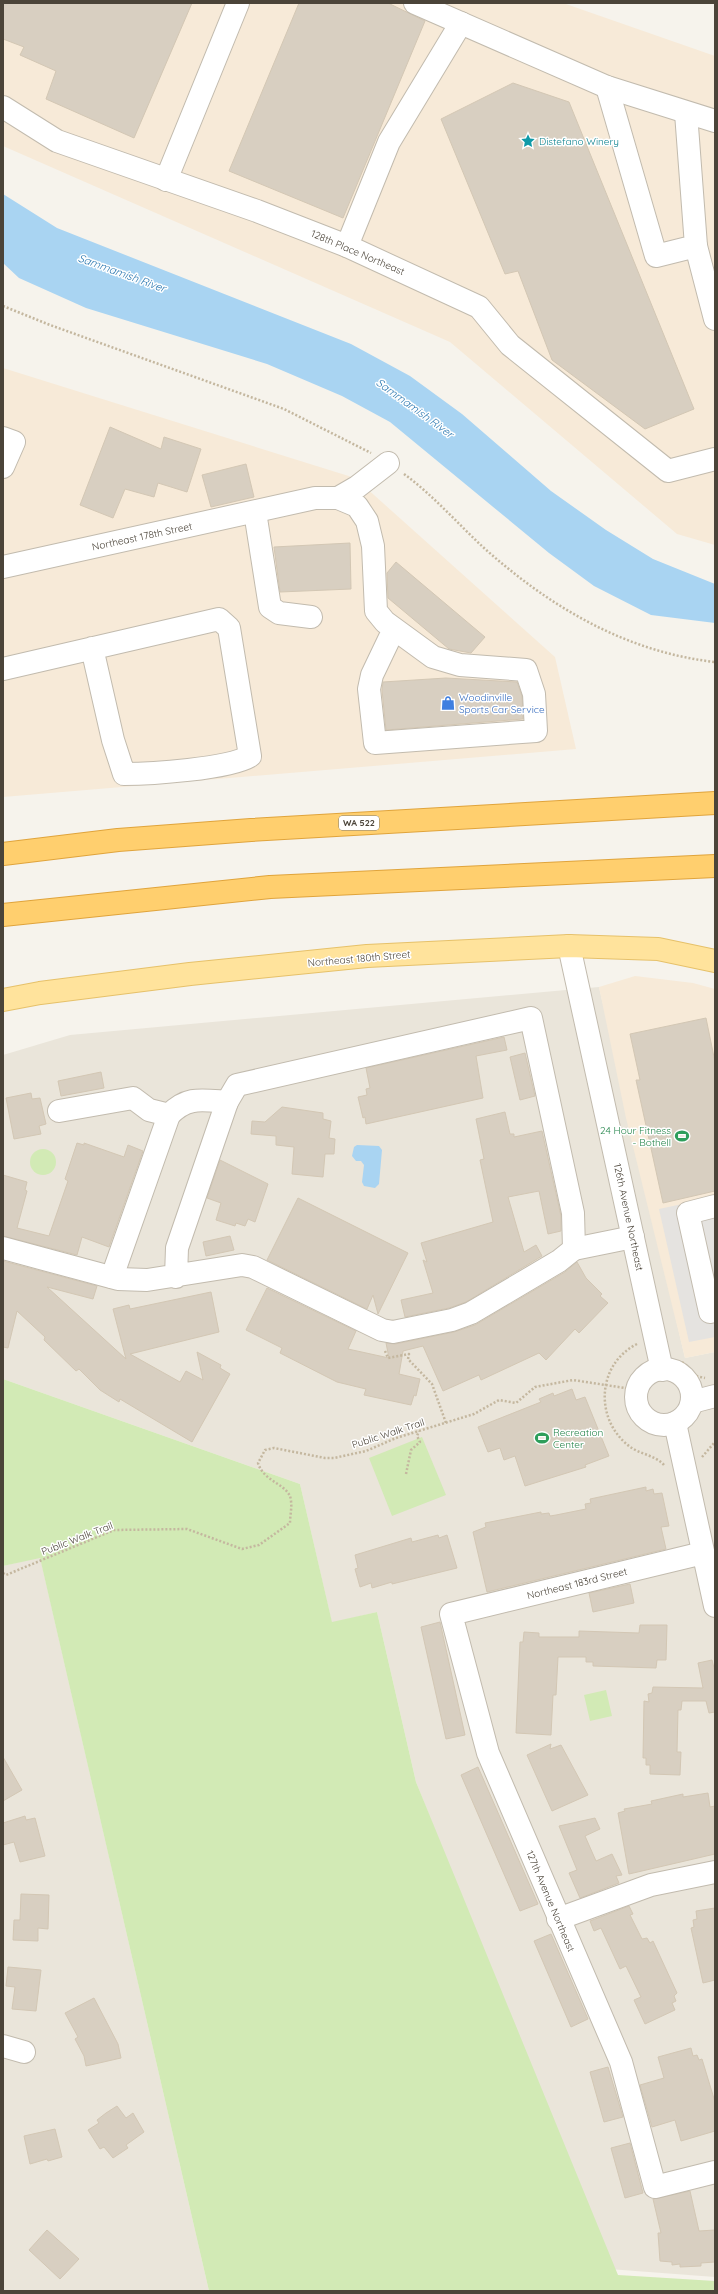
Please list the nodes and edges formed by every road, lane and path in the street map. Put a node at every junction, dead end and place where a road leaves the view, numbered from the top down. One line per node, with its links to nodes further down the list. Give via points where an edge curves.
1 (238, 3): 8 (street)
2 (415, 3): 3 (street)
3 (461, 23): 4 (street); 9 (street, via 389,142)
4 (607, 87): 6 (street); 10 (street, via 656,256)
5 (3, 108): 8 (street, 128th Place Northeast, via 57,141)
6 (686, 113): 7 (street); 10 (street)
7 (715, 120)
8 (166, 180): 9 (street, 128th Place Northeast, via 257,211)
9 (347, 246): 13 (street, 128th Place Northeast, via 479,307 510,345 668,471)
10 (696, 246): 11 (street)
11 (715, 319)
12 (3, 438): 15 (street, via 14,442)
13 (715, 459)
14 (388, 463): 16 (street)
15 (3, 467)
16 (338, 498): 17 (street, Northeast 178th Street, via 315,498); 20 (street, via 357,506 367,520 373,546 376,611)
17 (255, 512): 18 (street, Northeast 178th Street); 19 (street, via 270,607 279,614)
18 (3, 567)
19 (311, 617)
20 (394, 629): 20 (street, via 433,657 460,665 526,670 534,694 536,732 375,743 369,689 372,675)
21 (92, 648): 21 (street, via 219,619 229,628 250,756 238,762 219,765 124,774 113,740); 22 (street)
22 (3, 670)
23 (715, 803): 24 (highway, WA 522, via 251,830 118,840)
24 (3, 854)
25 (715, 866): 26 (highway, via 270,887)
26 (3, 915)
27 (569, 946): 28 (main road, Northeast 180th Street, via 658,950); 29 (main road, Northeast 180th Street, via 367,956 127,982); 34 (street, 126th Avenue Northeast)
28 (715, 961)
29 (3, 1000)
30 (227, 1102): 32 (street, via 195,1100 178,1105); 36 (street, via 237,1084 531,1018 573,1213); 38 (street, via 177,1248)
31 (59, 1111): 32 (street, via 133,1098 148,1110)
32 (169, 1115): 37 (street)
33 (715, 1206): 39 (street, via 688,1212 710,1312)
34 (633, 1237): 36 (street); 41 (street, 126th Avenue Northeast)
35 (3, 1248): 37 (street)
36 (574, 1249): 40 (street, via 559,1261 471,1313 452,1320 393,1332)
37 (112, 1277): 38 (street, via 147,1280)
38 (176, 1277): 40 (street, via 242,1265 253,1267)
39 (715, 1311)
40 (384, 1330): 47 (path, via 383,1341 388,1358 409,1354 408,1359 432,1384)
41 (655, 1338): 42 (street, 126th Avenue Northeast); 43 (path, via 639,1342 617,1358 609,1369)
42 (662, 1370): 44 (street, via 648,1375); 46 (street, via 674,1372 686,1379 692,1392)
43 (605, 1384): 44 (path, Public Walk Trail); 47 (path, Public Walk Trail, via 573,1380 535,1387 516,1403 499,1400 474,1414); 51 (path, via 609,1421 629,1446 666,1467 672,1469)
44 (638, 1390): 48 (street, via 638,1407 646,1418 658,1425)
45 (715, 1396): 46 (street)
46 (692, 1402): 48 (street, via 686,1415)
47 (446, 1423): 49 (path, Public Walk Trail)
48 (675, 1423): 51 (street)
49 (420, 1431): 52 (path, via 417,1436 420,1442 412,1450); 54 (path, Public Walk Trail, via 366,1451 334,1458 274,1448 265,1450 258,1463 261,1472 287,1490 292,1500 290,1523 259,1545 242,1549 187,1529 114,1530 6,1575)
50 (715, 1442): 51 (path, via 707,1453)
51 (684, 1466): 53 (street)
52 (406, 1474)
53 (703, 1553): 55 (street); 56 (street, Northeast 183rd Street)
54 (3, 1573)
55 (715, 1606)
56 (451, 1614): 58 (street, 127th Avenue Northeast, via 488,1753)
57 (715, 1872): 58 (street, via 651,1885)
58 (558, 1918): 61 (street, 127th Avenue Northeast, via 621,2062 656,2187)
59 (3, 2046): 60 (street)
60 (24, 2052)
61 (715, 2172)

